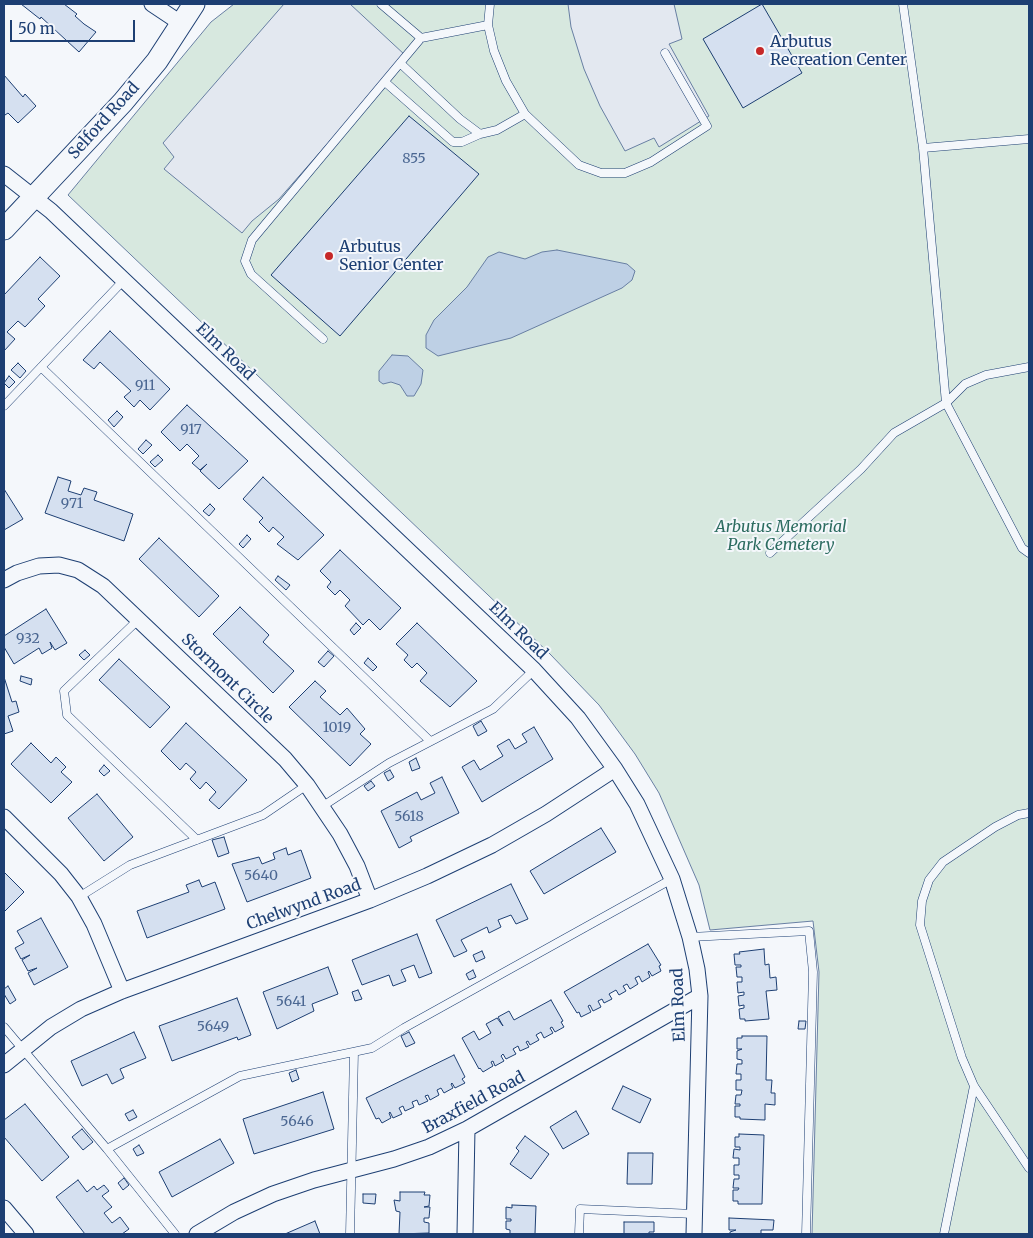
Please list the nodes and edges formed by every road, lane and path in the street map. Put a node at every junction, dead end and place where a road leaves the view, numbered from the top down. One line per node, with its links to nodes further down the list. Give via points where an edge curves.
1 (152, 4): 6 (street)
2 (194, 4): 6 (street, Selford Road)
3 (381, 4): 8 (lane)
4 (490, 4): 7 (lane)
5 (903, 4): 15 (lane)
6 (182, 24): 17 (street, Selford Road, via 123,102)
7 (488, 25): 8 (lane); 12 (lane, via 506,81)
8 (421, 38): 10 (lane)
9 (665, 53): 12 (lane, via 707,126 652,162 625,173 601,173 579,165)
10 (400, 63): 11 (lane); 13 (lane)
11 (385, 82): 13 (lane, via 453,142 462,142); 20 (lane, via 252,240 245,261 251,274)
12 (524, 114): 13 (lane, via 497,130)
13 (480, 134)
14 (1029, 139): 15 (lane)
15 (923, 148): 23 (lane)
16 (4, 174): 17 (street, Elm Road)
17 (34, 198): 18 (street, Selford Road); 19 (street, Elm Road)
18 (4, 229)
19 (124, 280): 21 (lane); 30 (street, Elm Road)
20 (323, 339)
21 (41, 367): 24 (lane); 31 (lane)
22 (1029, 367): 23 (lane, via 986,375 965,384)
23 (946, 404): 25 (lane); 26 (lane, via 894,432 861,469)
24 (4, 406)
25 (1026, 550): 27 (lane)
26 (770, 553)
27 (1029, 561)
28 (4, 580): 29 (street, Stormont Circle, via 38,566 58,564 78,570 103,586)
29 (139, 619): 33 (street, Stormont Circle, via 285,759); 37 (lane, via 64,692 67,715)
30 (534, 670): 31 (lane, via 493,709); 32 (street, Elm Road, via 578,718)
31 (430, 741): 34 (lane)
32 (615, 769): 38 (street, Elm Road, via 637,804); 40 (street, Chelwynd Road, via 492,844)
33 (307, 785): 34 (street, Stormont Circle); 37 (lane, via 263,815)
34 (323, 806): 40 (street, Stormont Circle, via 353,858)
35 (1029, 813): 48 (lane, via 1018,815 995,828 943,862 929,880 922,902 920,925)
36 (4, 817): 39 (street, via 61,874)
37 (197, 840): 39 (lane, via 130,865)
38 (672, 879): 41 (street, Elm Road); 46 (lane, via 404,1028 390,1039)
39 (79, 897): 42 (street, via 108,953)
40 (370, 900): 42 (street, Chelwynd Road)
41 (690, 937): 43 (street, Elm Road); 62 (lane, via 809,931 813,972)
42 (122, 991): 45 (street, Chelwynd Road, via 81,1009)
43 (700, 996): 49 (street, Braxfield Road); 54 (street, Elm Road)
44 (4, 1027): 45 (lane)
45 (22, 1049): 47 (street, Chelwynd Road); 50 (lane)
46 (354, 1052): 50 (lane, via 240,1076); 52 (lane)
47 (4, 1065)
48 (974, 1086): 51 (lane); 63 (lane)
49 (467, 1129): 52 (street, Braxfield Road, via 429,1147); 59 (street)
50 (107, 1149): 56 (lane)
51 (1029, 1168)
52 (352, 1170): 57 (street, Braxfield Road, via 273,1194); 58 (lane)
53 (4, 1208): 55 (street)
54 (694, 1214): 60 (lane, via 580,1209); 61 (street, Elm Road)
55 (26, 1234)
56 (175, 1234)
57 (197, 1234)
58 (350, 1234)
59 (465, 1234)
60 (579, 1234)
61 (694, 1234)
62 (806, 1234)
63 (944, 1234)

